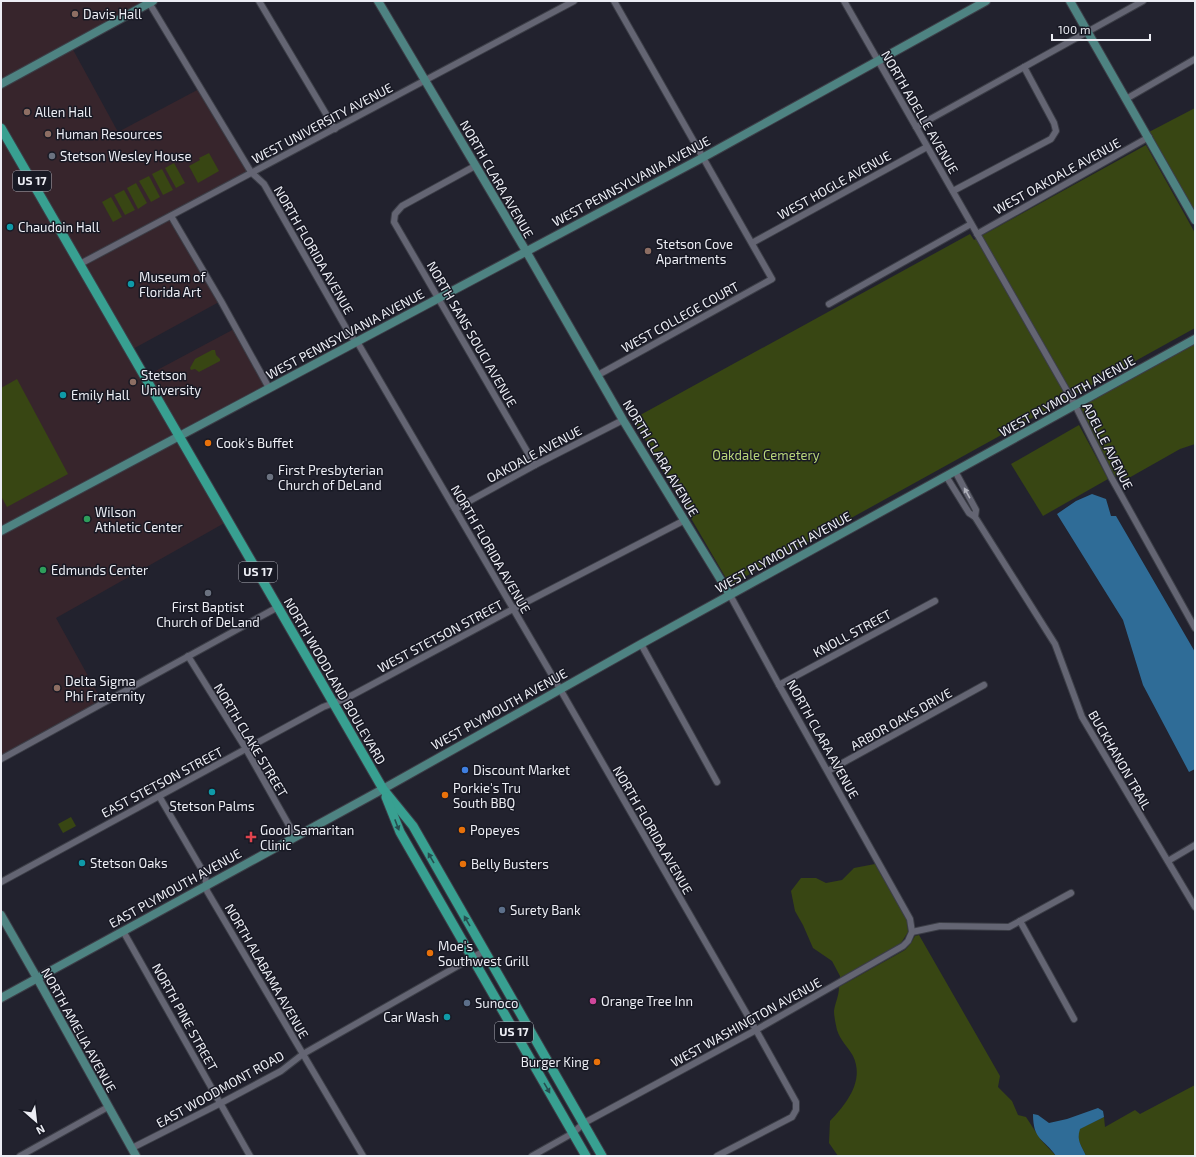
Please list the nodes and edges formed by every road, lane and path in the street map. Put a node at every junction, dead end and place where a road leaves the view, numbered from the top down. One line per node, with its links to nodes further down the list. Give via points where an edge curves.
1 (259, 1): 19 (street)
2 (378, 1): 14 (street, NORTH CLARA AVENUE)
3 (574, 1): 14 (street, WEST UNIVERSITY AVENUE)
4 (614, 1): 22 (street)
5 (844, 1): 12 (street, NORTH ADELLE AVENUE)
6 (986, 1): 12 (street, WEST PENNSYLVANIA AVENUE)
7 (1070, 1): 10 (street)
8 (1143, 1): 10 (street)
9 (150, 2): 15 (street); 24 (street, NORTH FLORIDA AVENUE)
10 (1088, 32): 13 (street); 16 (street)
11 (1195, 60): 16 (street)
12 (878, 61): 17 (street, NORTH ADELLE AVENUE); 22 (street, WEST PENNSYLVANIA AVENUE)
13 (1024, 67): 17 (street); 25 (street, via 1056,131 1051,139)
14 (425, 81): 19 (street, WEST UNIVERSITY AVENUE); 23 (street, NORTH CLARA AVENUE)
15 (1, 84)
16 (1126, 99): 20 (street)
17 (916, 127): 21 (street, NORTH ADELLE AVENUE)
18 (1, 128): 32 (main road, NORTH WOODLAND BOULEVARD / US 17)
19 (335, 129): 24 (street, WEST UNIVERSITY AVENUE)
20 (1148, 137): 27 (street); 29 (street, WEST OAKDALE AVENUE)
21 (927, 147): 25 (street, NORTH ADELLE AVENUE); 30 (street, WEST HOGLE AVENUE)
22 (702, 158): 30 (street); 31 (street, WEST PENNSYLVANIA AVENUE)
23 (475, 166): 31 (street, NORTH CLARA AVENUE); 33 (street, NORTH SANS SOUCI AVENUE, via 402,206 395,214 394,222)
24 (251, 172): 26 (street, WEST UNIVERSITY AVENUE); 36 (street, NORTH FLORIDA AVENUE, via 264,184)
25 (953, 191): 28 (street, NORTH ADELLE AVENUE)
26 (171, 216): 32 (street, WEST UNIVERSITY AVENUE); 38 (street, via 222,301)
27 (1195, 220)
28 (971, 224): 29 (street, NORTH ADELLE AVENUE); 34 (street)
29 (976, 234): 39 (street, ADELLE AVENUE)
30 (752, 243): 37 (street, WEST COLLEGE COURT, via 772,279)
31 (526, 251): 33 (street, WEST PENNSYLVANIA AVENUE); 37 (street, NORTH CLARA AVENUE)
32 (80, 264): 41 (main road, NORTH WOODLAND BOULEVARD / US 17)
33 (438, 298): 36 (street, WEST PENNSYLVANIA AVENUE); 42 (street, NORTH SANS SOUCI AVENUE)
34 (829, 304)
35 (1195, 339): 39 (street, WEST PLYMOUTH AVENUE)
36 (356, 342): 38 (street, WEST PENNSYLVANIA AVENUE); 45 (street, NORTH FLORIDA AVENUE)
37 (598, 375): 40 (street, NORTH CLARA AVENUE)
38 (269, 388): 41 (street, WEST PENNSYLVANIA AVENUE)
39 (1075, 405): 43 (street, WEST PLYMOUTH AVENUE); 53 (street, ADELLE AVENUE, via 1114,484)
40 (623, 420): 42 (street, OAKDALE AVENUE); 47 (street, NORTH CLARA AVENUE)
41 (180, 436): 48 (street, WEST PENNSYLVANIA AVENUE); 51 (main road, NORTH WOODLAND BOULEVARD / US 17)
42 (535, 465): 45 (street, OAKDALE AVENUE)
43 (955, 471): 44 (street, WEST PLYMOUTH AVENUE); 46 (street, BUCKHANON TRAIL, one-way to 43, via 976,510)
44 (946, 476): 46 (street, BUCKHANON TRAIL, via 969,513); 49 (street, WEST PLYMOUTH AVENUE)
45 (455, 509): 52 (street, NORTH FLORIDA AVENUE)
46 (975, 516): 68 (street, BUCKHANON TRAIL, via 1055,644 1082,718)
47 (685, 520): 49 (street, NORTH CLARA AVENUE); 52 (street, WEST STETSON STREET)
48 (1, 531)
49 (730, 595): 54 (street, WEST PLYMOUTH AVENUE); 56 (street, NORTH CLARA AVENUE)
50 (935, 601): 56 (street, KNOLL STREET)
51 (278, 607): 55 (street); 59 (main road, NORTH WOODLAND BOULEVARD / US 17)
52 (513, 609): 58 (street, NORTH FLORIDA AVENUE); 59 (street, WEST STETSON STREET)
53 (1195, 628)
54 (641, 644): 58 (street, WEST PLYMOUTH AVENUE); 63 (street)
55 (188, 656): 60 (street, NORTH CLAKE STREET); 61 (street)
56 (779, 685): 62 (street, NORTH CLARA AVENUE)
57 (984, 685): 62 (street, ARBOR OAKS DRIVE)
58 (560, 689): 64 (street, WEST PLYMOUTH AVENUE); 82 (street, NORTH FLORIDA AVENUE)
59 (334, 703): 60 (street, EAST STETSON STREET); 64 (main road, NORTH WOODLAND BOULEVARD / US 17)
60 (246, 749): 65 (street, EAST STETSON STREET); 66 (street, NORTH CLAKE STREET)
61 (1, 759)
62 (828, 771): 76 (street, NORTH CLARA AVENUE, via 910,919)
63 (717, 782)
64 (383, 789): 66 (street, EAST PLYMOUTH AVENUE); 77 (main road, NORTH WOODLAND BOULEVARD / US 17, one-way to 64, via 413,826); 78 (main road, NORTH WOODLAND BOULEVARD / US 17, one-way to 78, via 400,832)
65 (159, 796): 69 (street, EAST STETSON STREET); 70 (street, NORTH ALABAMA AVENUE, via 205,874)
66 (295, 836): 70 (street, EAST PLYMOUTH AVENUE)
67 (1195, 845): 68 (street)
68 (1168, 861): 72 (street, BUCKHANON TRAIL)
69 (1, 882)
70 (207, 885): 75 (street, EAST PLYMOUTH AVENUE); 83 (street, NORTH ALABAMA AVENUE, via 207,891)
71 (1071, 893): 74 (street)
72 (1195, 907)
73 (1, 916): 79 (street, NORTH AMELIA AVENUE)
74 (1020, 921): 76 (street, via 1009,927 940,926); 81 (street)
75 (123, 930): 79 (street, EAST PLYMOUTH AVENUE); 84 (street, NORTH PINE STREET)
76 (912, 932): 82 (street, WEST WASHINGTON AVENUE, via 903,946)
77 (484, 951): 78 (street, EAST WOODMONT ROAD); 86 (main road, NORTH WOODLAND BOULEVARD / US 17)
78 (471, 958): 83 (street, EAST WOODMONT ROAD); 87 (main road, NORTH WOODLAND BOULEVARD / US 17, one-way to 87)
79 (37, 978): 80 (street, EAST PLYMOUTH AVENUE); 85 (street, NORTH AMELIA AVENUE)
80 (1, 998)
81 (1074, 1019)
82 (756, 1030): 86 (street, WEST WASHINGTON AVENUE); 96 (street, NORTH FLORIDA AVENUE, via 796,1102 796,1110 792,1117)
83 (303, 1054): 84 (street, EAST WOODMONT ROAD, via 282,1071); 92 (street, NORTH ALABAMA AVENUE)
84 (221, 1103): 88 (street, EAST WOODMONT ROAD); 91 (street, NORTH PINE STREET)
85 (108, 1107): 88 (street, NORTH AMELIA AVENUE); 89 (street)
86 (584, 1123): 87 (street, WEST WASHINGTON AVENUE); 95 (main road, NORTH WOODLAND BOULEVARD / US 17)
87 (572, 1133): 93 (street, WEST WASHINGTON AVENUE); 94 (main road, NORTH WOODLAND BOULEVARD / US 17)
88 (132, 1148): 90 (street, NORTH AMELIA AVENUE)
89 (20, 1156)
90 (136, 1156)
91 (250, 1156)
92 (363, 1156)
93 (532, 1156)
94 (586, 1156)
95 (602, 1156)
96 (717, 1156)

